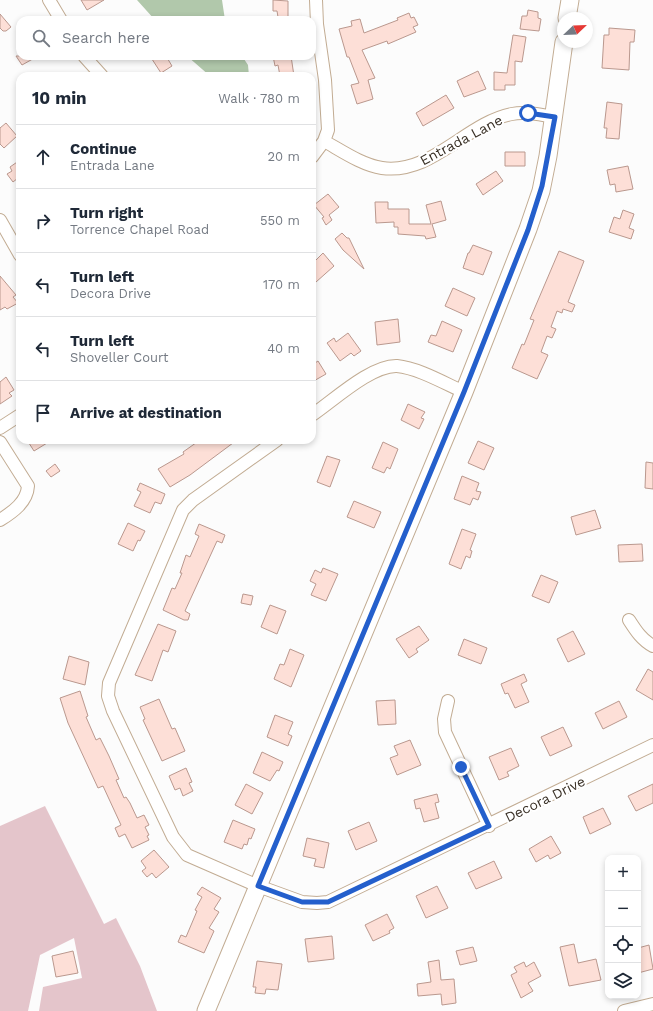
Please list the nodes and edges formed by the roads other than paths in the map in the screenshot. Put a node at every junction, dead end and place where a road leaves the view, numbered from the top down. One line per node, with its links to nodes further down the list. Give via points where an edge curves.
1 (49, 0): 5 (street)
2 (318, 0): 10 (street, via 328,114 328,130)
3 (570, 0): 4 (street)
4 (568, 12)
5 (59, 16)
6 (563, 48): 9 (street)
7 (88, 60): 8 (street)
8 (98, 72)
9 (555, 117): 10 (street, Entrada Lane, via 518,113 498,118 420,162 402,168 374,166); 14 (street, via 542,186 528,230)
10 (324, 141): 11 (street)
11 (316, 152)
12 (0, 220): 13 (street)
13 (16, 248)
14 (464, 392): 15 (street, via 405,368 389,367 369,375); 26 (street)
15 (316, 412)
16 (16, 418): 17 (street)
17 (0, 428)
18 (0, 442): 20 (street, via 28,486 20,504)
19 (271, 444): 26 (street, Decora Drive, via 182,510 111,676 108,689 113,711 177,845 187,855)
20 (0, 520)
21 (629, 620): 22 (street, via 636,632)
22 (653, 646)
23 (448, 701): 25 (street, via 444,719 445,732)
24 (653, 745): 25 (street, Decora Drive)
25 (489, 826): 26 (street, Decora Drive, via 328,902 302,902)
26 (258, 886): 28 (street)
27 (653, 1004): 29 (street)
28 (206, 1011)
29 (624, 1011)

